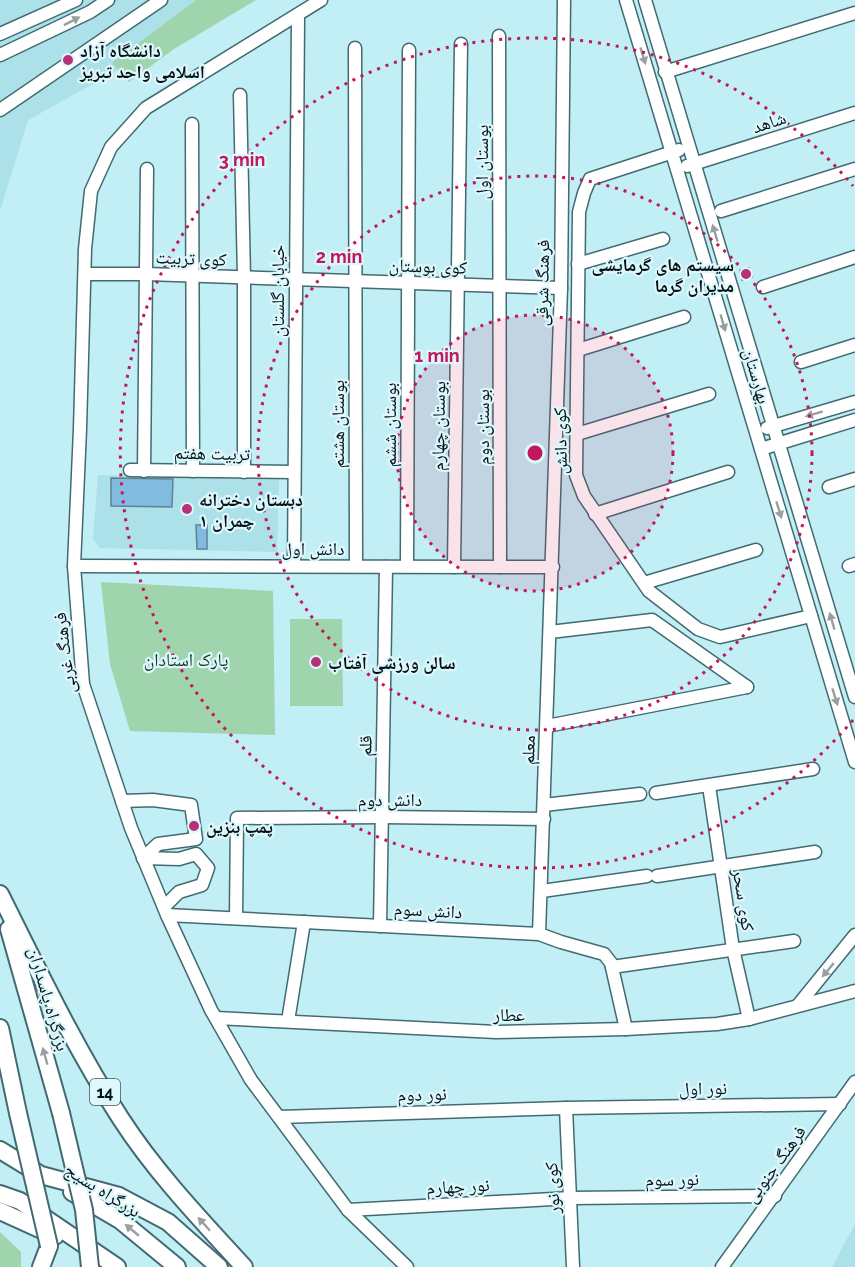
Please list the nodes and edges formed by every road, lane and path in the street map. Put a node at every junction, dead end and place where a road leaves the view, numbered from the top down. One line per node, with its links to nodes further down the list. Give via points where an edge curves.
1 (76, 0): 10 (street)
2 (108, 0): 13 (street, one-way to 2)
3 (161, 0): 20 (street)
4 (321, 0): 9 (street, فرهنگ غربی)
5 (564, 0): 43 (street, فرهنگ شرقی)
6 (626, 0): 24 (street, بهارستان, one-way to 24)
7 (645, 0): 18 (street, بهارستان)
8 (855, 13): 18 (street)
9 (298, 16): 33 (street, فرهنگ غربی, via 146,108 111,147 91,191); 37 (street, خیابان گلستان)
10 (27, 21): 11 (street); 13 (street)
11 (0, 34)
12 (499, 36): 41 (street, بوستان اول)
13 (37, 38): 17 (street)
14 (461, 44): 40 (street, بوستان چهارم)
15 (355, 48): 38 (street, بوستان هشتم)
16 (409, 50): 39 (street, بوستان ششم)
17 (0, 55)
18 (665, 72): 23 (street, بهارستان)
19 (240, 95): 36 (street)
20 (0, 110)
21 (854, 115): 25 (street, شاهد)
22 (192, 124): 35 (street)
23 (689, 147): 24 (street); 25 (street, بهارستان)
24 (673, 152): 26 (street, بهارستان); 32 (street, کوی دانش, via 590,179 579,212)
25 (694, 165): 26 (street, شاهد); 51 (street, بهارستان, one-way to 25)
26 (678, 168): 52 (street, بهارستان, one-way to 52)
27 (855, 169): 29 (street)
28 (147, 170): 34 (street)
29 (721, 211)
30 (663, 238): 32 (street)
31 (855, 257): 42 (street)
32 (578, 264): 46 (street, کوی دانش)
33 (85, 274): 34 (street, کوی تربیت); 66 (street, فرهنگ غربی)
34 (146, 274): 35 (street, کوی تربیت); 57 (street)
35 (193, 276): 36 (street, کوی تربیت); 58 (street)
36 (244, 278): 37 (street, کوی تربیت); 59 (street)
37 (295, 279): 38 (street, کوی بوستان); 60 (street, خیابان گلستان)
38 (355, 281): 39 (street, کوی بوستان); 68 (street, بوستان هشتم)
39 (408, 283): 40 (street, کوی بوستان); 69 (street, بوستان ششم)
40 (458, 285): 41 (street, کوی بوستان); 71 (street, بوستان چهارم)
41 (500, 287): 43 (street, کوی بوستان); 72 (street, بوستان دوم)
42 (763, 287)
43 (561, 288): 73 (street, فرهنگ شرقی)
44 (684, 317): 46 (street)
45 (855, 345): 47 (street)
46 (578, 350): 53 (street, کوی دانش)
47 (801, 362)
48 (709, 394): 53 (street)
49 (855, 402): 51 (street, one-way to 51)
50 (855, 420): 54 (street)
51 (773, 425): 52 (street); 54 (street, بهارستان)
52 (755, 433): 55 (street, بهارستان)
53 (577, 434): 64 (street, کوی دانش, via 576,475)
54 (780, 444): 55 (street); 77 (street, بهارستان, one-way to 54)
55 (761, 449): 75 (street, بهارستان, one-way to 75)
56 (129, 470): 57 (street, تربیت هفتم)
57 (144, 471): 58 (street, تربیت هفتم)
58 (193, 471): 59 (street, تربیت هفتم)
59 (244, 472): 60 (street, تربیت هفتم)
60 (294, 472): 67 (street, خیابان گلستان)
61 (728, 472): 64 (street)
62 (855, 479): 63 (street)
63 (829, 487)
64 (595, 514): 74 (street, کوی دانش)
65 (756, 550): 74 (street)
66 (74, 566): 67 (street, دانش اول); 84 (street, فرهنگ غربی, via 83,684)
67 (294, 566): 68 (street, دانش اول)
68 (356, 566): 70 (street, دانش اول)
69 (407, 566): 70 (street, دانش اول); 71 (street, دانش اول)
70 (386, 567): 86 (street, قلم)
71 (454, 567): 72 (street, دانش اول)
72 (500, 567): 73 (street, دانش اول)
73 (553, 567): 76 (street, معلم)
74 (644, 583): 75 (street, کوی دانش, via 698,629 720,637)
75 (811, 616): 79 (street, بهارستان, one-way to 79)
76 (550, 632): 78 (street, معلم); 78 (street, via 652,620 747,687)
77 (855, 697)
78 (547, 726): 85 (street, معلم)
79 (855, 762)
80 (813, 769): 81 (street)
81 (709, 786): 82 (street); 90 (street, کوی سحر)
82 (656, 793)
83 (640, 794): 85 (street)
84 (122, 801): 89 (street, فرهنگ غربی); 89 (street, via 191,805 195,839 158,843)
85 (544, 805): 87 (street, معلم)
86 (382, 817): 87 (street, دانش دوم); 94 (street, دانش دوم, via 237,818); 96 (street, قلم)
87 (544, 819): 91 (street, معلم)
88 (815, 852): 90 (street)
89 (143, 858): 93 (street, فرهنگ غربی); 93 (street, via 179,859 196,854 208,868 202,885 178,892)
90 (721, 867): 91 (street); 100 (street, کوی سحر)
91 (542, 891): 97 (street, معلم)
92 (0, 895): 125 (highway, بزرگراه پاسداران, one-way to 92, bridge, via 84,1210 61,1113); 128 (highway, 14, one-way to 92, via 177,1194 122,1120 62,1017)
93 (165, 911): 94 (street, دانش سوم); 104 (street, فرهنگ غربی)
94 (236, 918): 95 (street, دانش سوم)
95 (304, 922): 96 (street, دانش سوم); 106 (street)
96 (380, 926): 97 (street, دانش سوم)
97 (539, 934): 101 (street, دانش سوم, via 604,954)
98 (855, 935): 103 (street, one-way to 103)
99 (794, 941): 100 (street)
100 (733, 949): 101 (street); 105 (street, کوی سحر)
101 (612, 967): 108 (street)
102 (855, 991): 103 (street, عطار)
103 (799, 1004): 105 (street, عطار)
104 (216, 1018): 106 (street, عطار); 112 (street, فرهنگ غربی, via 251,1080)
105 (749, 1020): 108 (street, عطار)
106 (288, 1021): 108 (street, عطار, via 496,1032)
107 (0, 1028): 121 (highway, bridge)
108 (626, 1029)
109 (855, 1082): 110 (street, فرهنگ جنوبی)
110 (840, 1104): 111 (street, نور اول); 117 (street, فرهنگ جنوبی)
111 (566, 1108): 112 (street, نور دوم); 118 (street, کوی نور)
112 (279, 1117): 119 (street)
113 (0, 1150): 115 (highway)
114 (0, 1161): 115 (highway, بزرگراه بسیج)
115 (41, 1175): 126 (highway, بزرگراه بسیج, one-way to 115, via 120,1220); 127 (highway, via 119,1196 168,1222)
116 (0, 1194): 122 (highway, via 20,1201)
117 (775, 1196): 118 (street, نور سوم); 131 (street, فرهنگ جنوبی)
118 (571, 1198): 119 (street, نور چهارم); 130 (street, کوی نور)
119 (348, 1210): 129 (street)
120 (0, 1211): 122 (highway)
121 (49, 1246): 123 (highway); 124 (highway)
122 (114, 1264)
123 (41, 1267)
124 (50, 1267)
125 (90, 1267)
126 (177, 1267)
127 (219, 1267)
128 (244, 1267)
129 (407, 1267)
130 (573, 1267)
131 (722, 1267)

